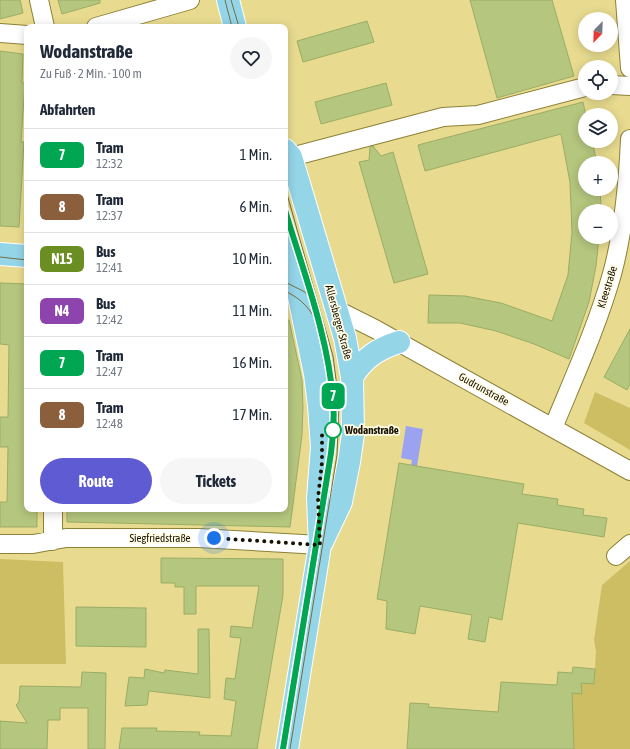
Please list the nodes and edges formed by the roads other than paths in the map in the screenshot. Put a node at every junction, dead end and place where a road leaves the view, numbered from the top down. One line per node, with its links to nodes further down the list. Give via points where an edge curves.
1 (39, 0): 5 (street)
2 (190, 0): 6 (street)
3 (228, 0): 7 (main road)
4 (625, 0): 10 (street)
5 (45, 24)
6 (106, 24)
7 (234, 24)
8 (0, 34): 9 (street)
9 (24, 35)
10 (630, 68)
11 (618, 85): 12 (street)
12 (630, 86)
13 (578, 89): 15 (street, via 478,115 443,117)
14 (630, 139): 23 (street, Kleestraße, via 622,230 612,274 602,306)
15 (288, 153): 20 (main road, Allersberger Straße)
16 (0, 254): 17 (main road)
17 (24, 256)
18 (288, 266): 19 (main road, Allersberger Straße)
19 (291, 288): 20 (main road); 29 (main road, Allersberger Straße, via 315,374 320,406)
20 (337, 310): 21 (street, Gudrunstraße); 22 (main road, Allersberger Straße, via 347,345)
21 (399, 342): 22 (main road, via 372,353); 23 (street, Gudrunstraße)
22 (352, 377): 29 (main road, Allersberger Straße, via 353,434 349,462 341,502)
23 (553, 428): 24 (street, Gudrunstraße)
24 (630, 472)
25 (53, 512): 26 (street)
26 (52, 541): 27 (street, Siegfriedstraße); 29 (street, Siegfriedstraße, via 66,538 199,538)
27 (0, 544)
28 (630, 544): 30 (street)
29 (320, 545): 31 (main road, Allersberger Straße)
30 (616, 556)
31 (287, 749)

